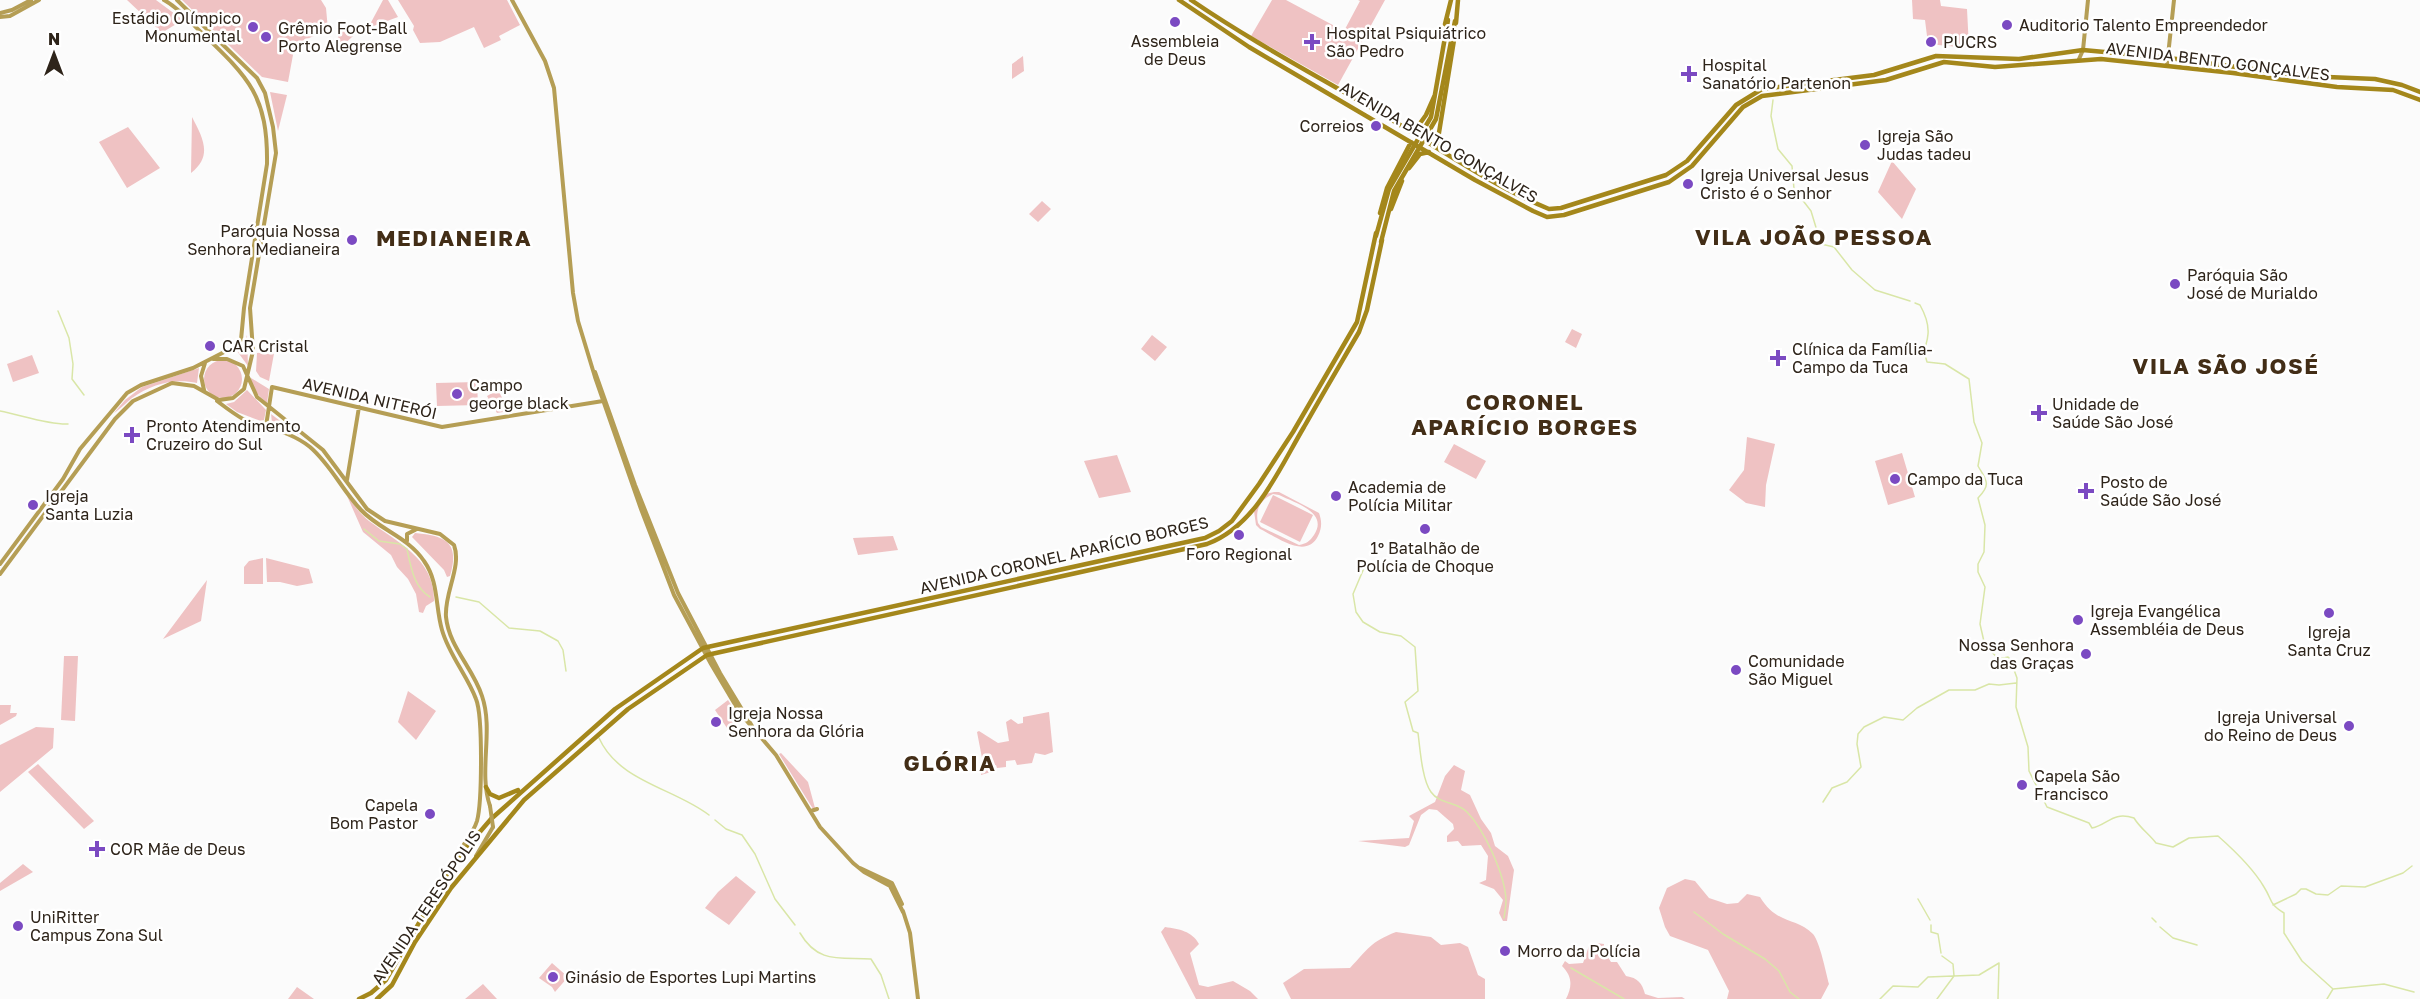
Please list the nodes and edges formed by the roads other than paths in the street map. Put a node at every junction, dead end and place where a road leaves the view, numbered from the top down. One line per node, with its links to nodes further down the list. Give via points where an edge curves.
1 (31, 0): 14 (main road)
2 (39, 0): 14 (main road, via 10,16)
3 (164, 0): 31 (main road, via 247,79 265,125 267,164 243,333 232,348)
4 (177, 0): 33 (main road, via 257,78 273,127 276,153 250,308 253,351)
5 (512, 0): 36 (main road, via 552,81 576,310)
6 (1179, 0): 24 (main road, AVENIDA BENTO GONÇALVES)
7 (1191, 0): 23 (main road, AVENIDA BENTO GONÇALVES, via 1252,41)
8 (1451, 0): 12 (main road)
9 (1458, 0): 13 (main road)
10 (2088, 0): 15 (main road)
11 (2174, 0): 16 (main road)
12 (1449, 9): 21 (main road, via 1434,97); 29 (main road, bridge, via 1431,117 1389,189)
13 (1456, 11): 22 (main road); 30 (main road, bridge, via 1436,119 1394,191)
14 (0, 15)
15 (2083, 50): 16 (main road, AVENIDA BENTO GONÇALVES); 17 (main road); 25 (main road, AVENIDA BENTO GONÇALVES, via 2019,59 1936,56 1874,75 1762,89 1736,105 1688,161 1666,176 1561,208 1549,209 1534,203)
16 (2169, 58): 18 (main road); 19 (main road, AVENIDA BENTO GONÇALVES, via 2304,76 2375,79)
17 (2079, 59): 18 (main road, AVENIDA BENTO GONÇALVES); 26 (main road, AVENIDA BENTO GONÇALVES, via 1995,67 1944,62 1886,80 1762,96 1743,107 1692,166 1669,182 1557,216 1547,217 1533,211)
18 (2167, 65): 20 (main road, AVENIDA BENTO GONÇALVES, via 2303,84 2393,90)
19 (2420, 92)
20 (2420, 100)
21 (1426, 115): 22 (main road, via 1434,122); 23 (main road)
22 (1441, 121): 25 (main road)
23 (1413, 133): 25 (main road, AVENIDA BENTO GONÇALVES)
24 (1412, 142): 26 (main road, AVENIDA BENTO GONÇALVES); 27 (main road, AVENIDA CORONEL APARÍCIO BORGES)
25 (1439, 149)
26 (1429, 152): 28 (main road, AVENIDA CORONEL APARÍCIO BORGES, via 1420,154)
27 (1401, 159): 28 (main road); 29 (main road, AVENIDA CORONEL APARÍCIO BORGES, via 1387,188)
28 (1412, 165): 30 (main road, AVENIDA CORONEL APARÍCIO BORGES, via 1397,192)
29 (1376, 239): 48 (main road, AVENIDA CORONEL APARÍCIO BORGES, via 1357,322 1272,465 1232,521 1219,531 1205,538)
30 (1381, 244): 49 (main road, AVENIDA CORONEL APARÍCIO BORGES, via 1359,332 1271,483 1239,525 1224,537 1198,546)
31 (212, 359): 32 (main road); 33 (main road, via 237,362)
32 (205, 363): 34 (main road, via 201,376); 42 (main road, via 141,384 127,393 80,449)
33 (248, 375): 35 (main road, via 244,389 233,398); 37 (main road, AVENIDA TERESÓPOLIS, via 257,397)
34 (204, 391): 35 (main road); 43 (main road, via 172,384 134,401 115,419)
35 (211, 397): 39 (main road, via 235,415)
36 (604, 401): 38 (main road, AVENIDA NITERÓI, via 441,427); 48 (main road, via 673,580)
37 (269, 407): 38 (main road, AVENIDA NITERÓI, via 272,387); 39 (main road); 40 (main road, AVENIDA TERESÓPOLIS, via 323,450)
38 (358, 407): 40 (main road)
39 (266, 426): 41 (main road, via 308,445)
40 (346, 481): 41 (main road); 44 (main road, AVENIDA TERESÓPOLIS, via 377,517)
41 (345, 490): 45 (main road, via 370,519)
42 (41, 507): 43 (main road); 46 (main road)
43 (46, 513): 47 (main road)
44 (427, 531): 45 (main road, via 411,530); 51 (main road, AVENIDA TERESÓPOLIS, via 445,536 456,550 446,600 447,624)
45 (407, 542): 50 (main road, AVENIDA TERESÓPOLIS, via 432,574 442,630)
46 (0, 564)
47 (0, 574)
48 (705, 647): 49 (main road); 54 (main road, AVENIDA CORONEL APARÍCIO BORGES, via 615,709)
49 (709, 654): 53 (main road, via 752,726); 58 (main road, AVENIDA CORONEL APARÍCIO BORGES, via 628,709 582,747 524,800)
50 (469, 686): 51 (main road); 59 (main road, AVENIDA TERESÓPOLIS, via 478,704 480,803 471,835)
51 (480, 691): 55 (main road, AVENIDA TERESÓPOLIS, via 485,715)
52 (782, 752): 53 (main road)
53 (776, 755): 57 (main road)
54 (526, 786): 55 (main road, via 499,798); 59 (main road, AVENIDA CORONEL APARÍCIO BORGES)
55 (486, 790): 58 (main road, AVENIDA TERESÓPOLIS, bridge, via 493,816 490,833)
56 (818, 809): 57 (main road)
57 (811, 812): 60 (main road)
58 (474, 859): 65 (main road, AVENIDA TERESÓPOLIS, via 415,942 392,985)
59 (454, 862): 64 (main road, AVENIDA TERESÓPOLIS, via 386,980)
60 (860, 868): 61 (main road); 62 (main road)
61 (882, 881): 62 (main road); 63 (main road, via 890,886)
62 (892, 883): 63 (main road)
63 (903, 912): 66 (main road, via 910,933)
64 (359, 999)
65 (377, 999)
66 (918, 999)

